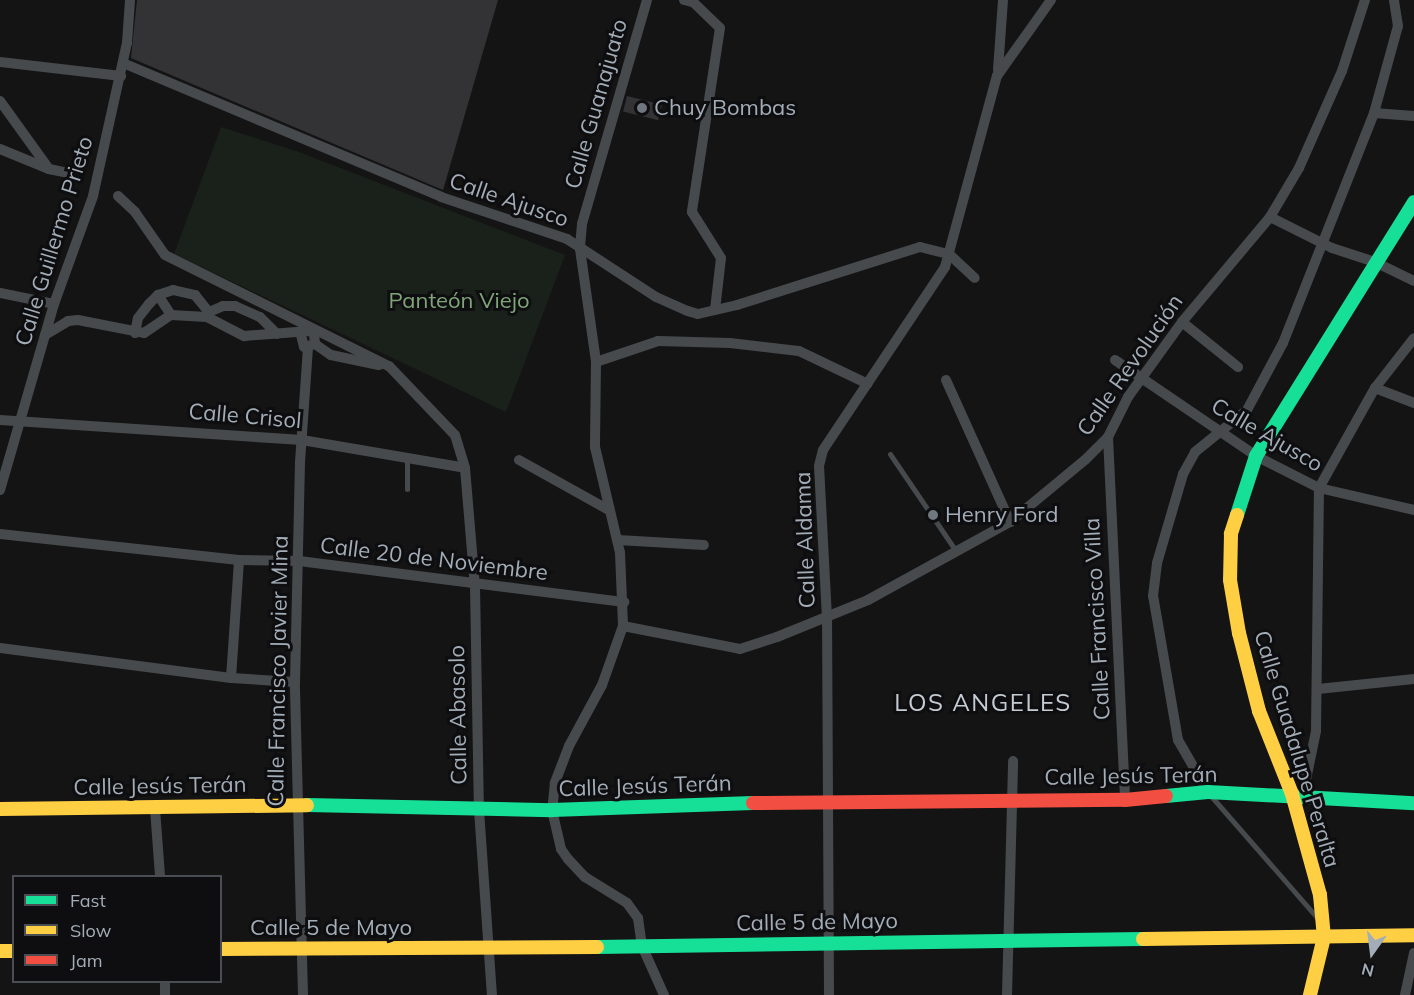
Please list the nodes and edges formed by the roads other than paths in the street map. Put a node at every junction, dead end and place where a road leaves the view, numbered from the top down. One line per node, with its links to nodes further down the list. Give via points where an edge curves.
1 (130, 0): 9 (street, Calle Guillermo Prieto)
2 (647, 0): 22 (street, Calle Guanajuato, via 582,224)
3 (684, 0): 30 (street, via 693,2 720,28 692,212 721,258)
4 (1003, 0): 11 (street, via 1002,54)
5 (1051, 0): 11 (street, Calle Aldama)
6 (1365, 0): 20 (street, Calle Revolución, via 1342,71 1299,168)
7 (1394, 0): 13 (street, via 1398,26)
8 (0, 62): 10 (street)
9 (123, 63): 10 (street, Calle Guillermo Prieto); 22 (street, Calle Ajusco, via 441,197 567,239)
10 (121, 76): 29 (street, Calle Guillermo Prieto, via 93,196)
11 (997, 76): 23 (street, Calle Aldama)
12 (0, 102): 16 (street)
13 (1374, 113): 14 (street); 21 (street)
14 (1414, 116)
15 (0, 149): 16 (street)
16 (49, 169): 17 (street)
17 (68, 173)
18 (118, 195): 41 (street, via 165,255 184,268)
19 (1414, 202): 24 (street, Calle Guadalupe Peralta)
20 (1270, 217): 21 (street); 33 (street, Calle Revolución)
21 (1323, 244): 24 (street); 50 (street, via 1282,343 1247,410)
22 (580, 249): 30 (street, Calle Ajusco, via 656,297 688,311); 40 (street, Calle Guanajuato)
23 (950, 254): 25 (street); 30 (street, Calle Ajusco, via 929,248 899,251); 45 (street, Calle Aldama)
24 (1375, 262): 26 (street); 54 (street, Calle Guadalupe Peralta)
25 (975, 278)
26 (1414, 281)
27 (0, 293): 29 (street)
28 (158, 295): 31 (street); 32 (street, via 184,290 195,295); 34 (street, via 138,318)
29 (54, 304): 36 (street, Calle Guillermo Prieto)
30 (715, 310)
31 (171, 315): 32 (street); 34 (street, via 144,333)
32 (208, 315): 35 (street, via 244,336); 35 (street, via 235,306 260,317)
33 (1182, 322): 42 (street); 43 (street, Calle Revolución)
34 (135, 333): 36 (street, via 78,320 68,321)
35 (277, 334): 38 (street, via 301,335 300,344)
36 (45, 335): 48 (street, Calle Guillermo Prieto)
37 (1414, 338): 46 (street)
38 (312, 346): 41 (street, via 352,362); 52 (street, Calle Francisco Javier Mina)
39 (1115, 360): 43 (street, Calle Ajusco)
40 (596, 362): 45 (street, via 658,341 730,343 799,351); 61 (street, Calle Guanajuato, via 596,447)
41 (389, 366): 57 (street, Calle Abasolo, via 455,435)
42 (1238, 367)
43 (1141, 378): 50 (street, Calle Ajusco); 51 (street, Calle Revolución)
44 (946, 380): 63 (street)
45 (868, 384): 72 (street, Calle Aldama, via 823,450 819,466)
46 (1375, 388): 47 (street); 58 (street)
47 (1414, 403)
48 (19, 419): 49 (street, Calle Crisol); 52 (street, Calle Crisol); 60 (street, Calle Guillermo Prieto)
49 (0, 420)
50 (1218, 430): 54 (street, Calle Ajusco); 80 (street, via 1195,452 1183,474 1157,563 1153,597 1178,740)
51 (1108, 437): 63 (street, Calle Revolución); 83 (street, Calle Francisco Villa)
52 (302, 440): 55 (street, Calle Crisol); 69 (street, Calle Francisco Javier Mina)
53 (890, 454): 67 (lane)
54 (1256, 456): 58 (street, Calle Ajusco); 81 (street, Calle Guadalupe Peralta, via 1231,534 1230,580 1259,711)
55 (407, 458): 57 (street, Calle Crisol); 59 (lane)
56 (519, 460): 61 (street)
57 (465, 468): 70 (street, Calle Abasolo)
58 (1319, 488): 62 (street, Calle Ajusco); 78 (street)
59 (407, 489)
60 (0, 490)
61 (609, 510): 65 (street, Calle Guanajuato)
62 (1414, 510)
63 (1010, 522): 67 (street, Calle Revolución)
64 (0, 534): 68 (street, Calle 20 de Noviembre)
65 (618, 540): 66 (street); 71 (street, Calle Guanajuato)
66 (704, 545)
67 (956, 552): 72 (street, Calle Revolución)
68 (239, 560): 69 (street, Calle 20 de Noviembre); 75 (street)
69 (299, 561): 70 (street, Calle 20 de Noviembre); 77 (street, Calle Francisco Javier Mina)
70 (475, 586): 71 (street, Calle 20 de Noviembre); 89 (street, Calle Abasolo)
71 (624, 602): 73 (street, Calle Guanajuato)
72 (827, 618): 73 (street, Calle Revolución, via 740,649); 84 (street, Calle Aldama)
73 (623, 626): 90 (street, Calle Guanajuato, via 602,685 569,746 555,783)
74 (0, 648): 75 (street)
75 (231, 678): 77 (street)
76 (1414, 679): 78 (street)
77 (295, 682): 86 (street, Calle Francisco Javier Mina)
78 (1318, 688): 81 (street, via 1316,731)
79 (1013, 761): 82 (street)
80 (1208, 792): 81 (street, Calle Jesús Terán); 83 (street, Calle Jesús Terán); 92 (lane)
81 (1297, 794): 85 (street, Calle Jesús Terán); 92 (street, Calle Guadalupe Peralta, via 1320,895)
82 (1011, 799): 83 (street, Calle Jesús Terán); 84 (street, Calle Jesús Terán); 94 (street)
83 (1125, 800)
84 (827, 801): 90 (street, Calle Jesús Terán); 95 (street, Calle Aldama)
85 (1414, 802)
86 (296, 805): 87 (street, Calle Jesús Terán); 89 (street, Calle Jesús Terán); 98 (street, Calle Francisco Javier Mina)
87 (155, 808): 88 (street, Calle Jesús Terán); 91 (street)
88 (0, 809)
89 (479, 810): 90 (street, Calle Jesús Terán); 99 (street, Calle Abasolo)
90 (552, 810): 96 (street, Calle Guanajuato, via 565,854 585,877 627,903 638,918)
91 (160, 875)
92 (1324, 931): 93 (street, Calle 5 de Mayo); 94 (street, Calle 5 de Mayo); 106 (street, Calle Guadalupe Peralta)
93 (1414, 934)
94 (1007, 941): 95 (street, Calle 5 de Mayo); 105 (street)
95 (828, 943): 96 (street, Calle 5 de Mayo); 104 (street, Calle Aldama)
96 (642, 946): 99 (street, Calle 5 de Mayo); 103 (street, Calle Guanajuato)
97 (222, 949): 98 (street, Calle 5 de Mayo)
98 (302, 949): 99 (street, Calle 5 de Mayo); 101 (street, Calle Francisco Javier Mina)
99 (490, 949): 102 (street, Calle Abasolo)
100 (1414, 953): 107 (street)
101 (303, 995)
102 (492, 995)
103 (664, 995)
104 (829, 995)
105 (1007, 995)
106 (1310, 995)
107 (1405, 995)

